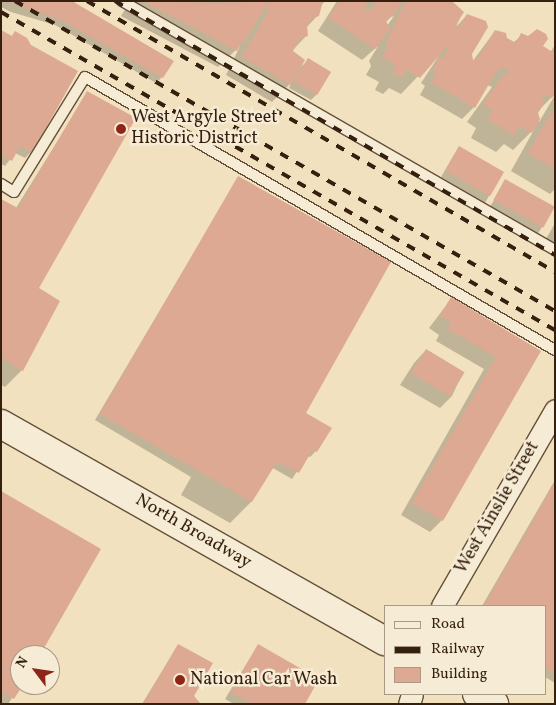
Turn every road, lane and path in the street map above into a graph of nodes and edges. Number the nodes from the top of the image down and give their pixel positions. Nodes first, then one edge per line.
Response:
1 (123, 1) edge
2 (1, 184) edge
3 (555, 250) edge
4 (555, 350) edge
5 (555, 410) edge
6 (1, 424) edge
7 (443, 605) edge
8 (384, 640) edge
9 (479, 695) edge
10 (494, 704) edge

1 - 3 lane
2 - 4 lane
5 - 7 street, West Ainslie Street
6 - 8 main road, North Broadway
9 - 10 main road

